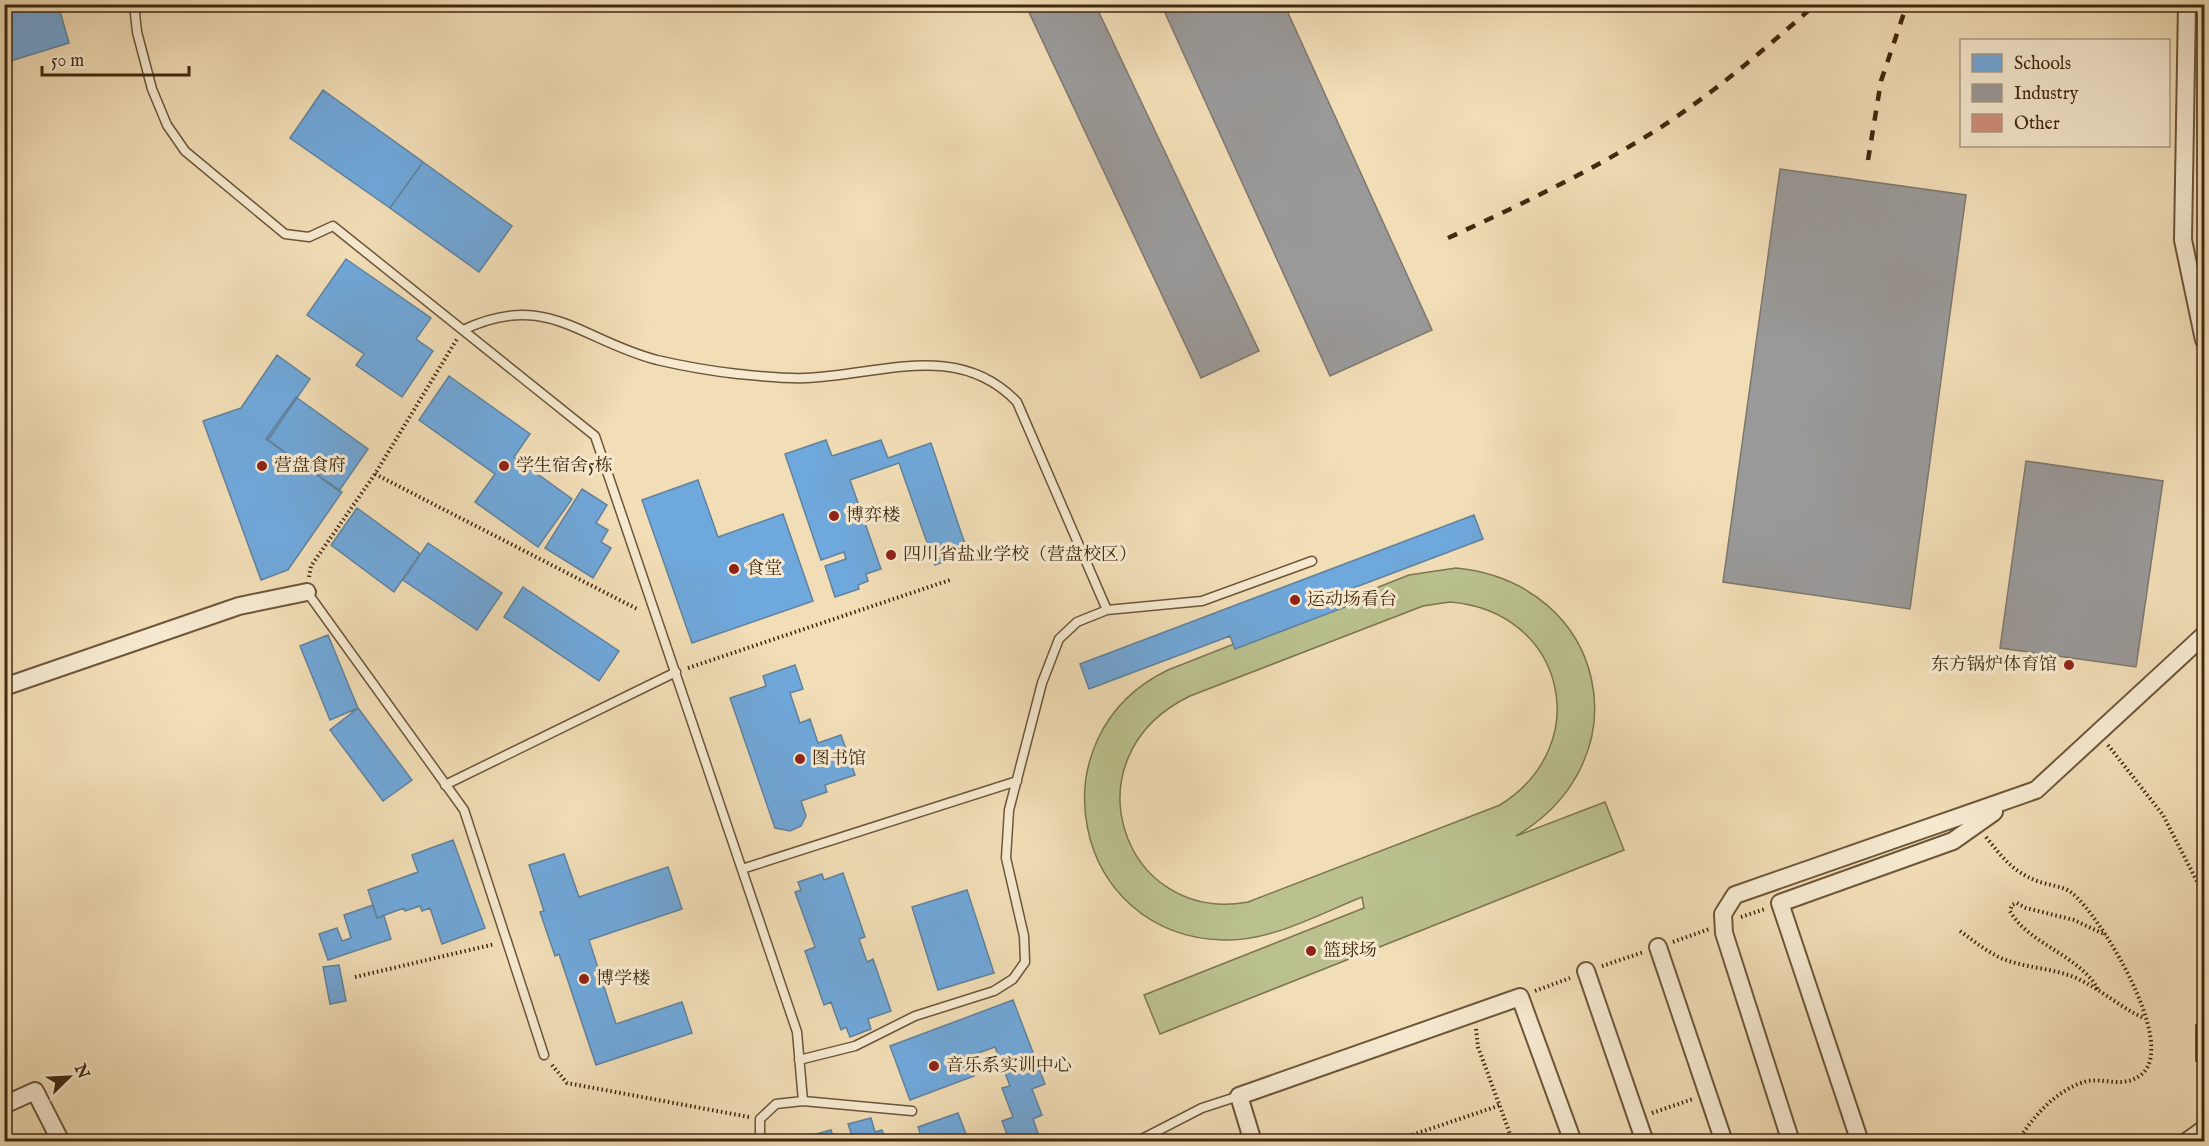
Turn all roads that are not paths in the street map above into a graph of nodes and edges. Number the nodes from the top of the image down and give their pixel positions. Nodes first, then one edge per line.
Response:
1 (134, 4) edge
2 (2187, 4) edge
3 (463, 330) junction
4 (2205, 340) edge
5 (1312, 561) dead end
6 (307, 592) joint
7 (1107, 610) junction
8 (2205, 635) edge
9 (676, 672) junction
10 (4, 687) edge
11 (1017, 782) junction
12 (445, 785) junction
13 (2008, 802) junction
14 (742, 869) junction
15 (1658, 947) road end
16 (1586, 971) road end
17 (544, 1055) road end
18 (799, 1060) junction
19 (1239, 1096) junction
20 (803, 1101) junction
21 (4, 1105) edge
22 (912, 1111) dead end
23 (2205, 1129) edge
24 (61, 1142) edge
25 (760, 1142) edge
26 (1136, 1142) edge
27 (1253, 1142) edge
28 (1573, 1142) edge
29 (1645, 1142) edge
30 (1724, 1142) edge
31 (1791, 1142) edge
32 (1860, 1142) edge
33 (2186, 1142) edge

1 - 3 lane
2 - 4 street
3 - 7 lane
3 - 9 lane
5 - 7 lane
6 - 10 street
6 - 12 lane
7 - 11 lane
8 - 13 street
9 - 12 lane
9 - 14 lane
11 - 14 lane
11 - 18 lane
12 - 17 lane
13 - 31 street
13 - 32 street
14 - 18 lane
15 - 30 street
16 - 29 street
18 - 20 lane
19 - 26 lane
19 - 27 street
19 - 28 street
20 - 22 lane
20 - 25 lane
21 - 24 street
23 - 33 street

